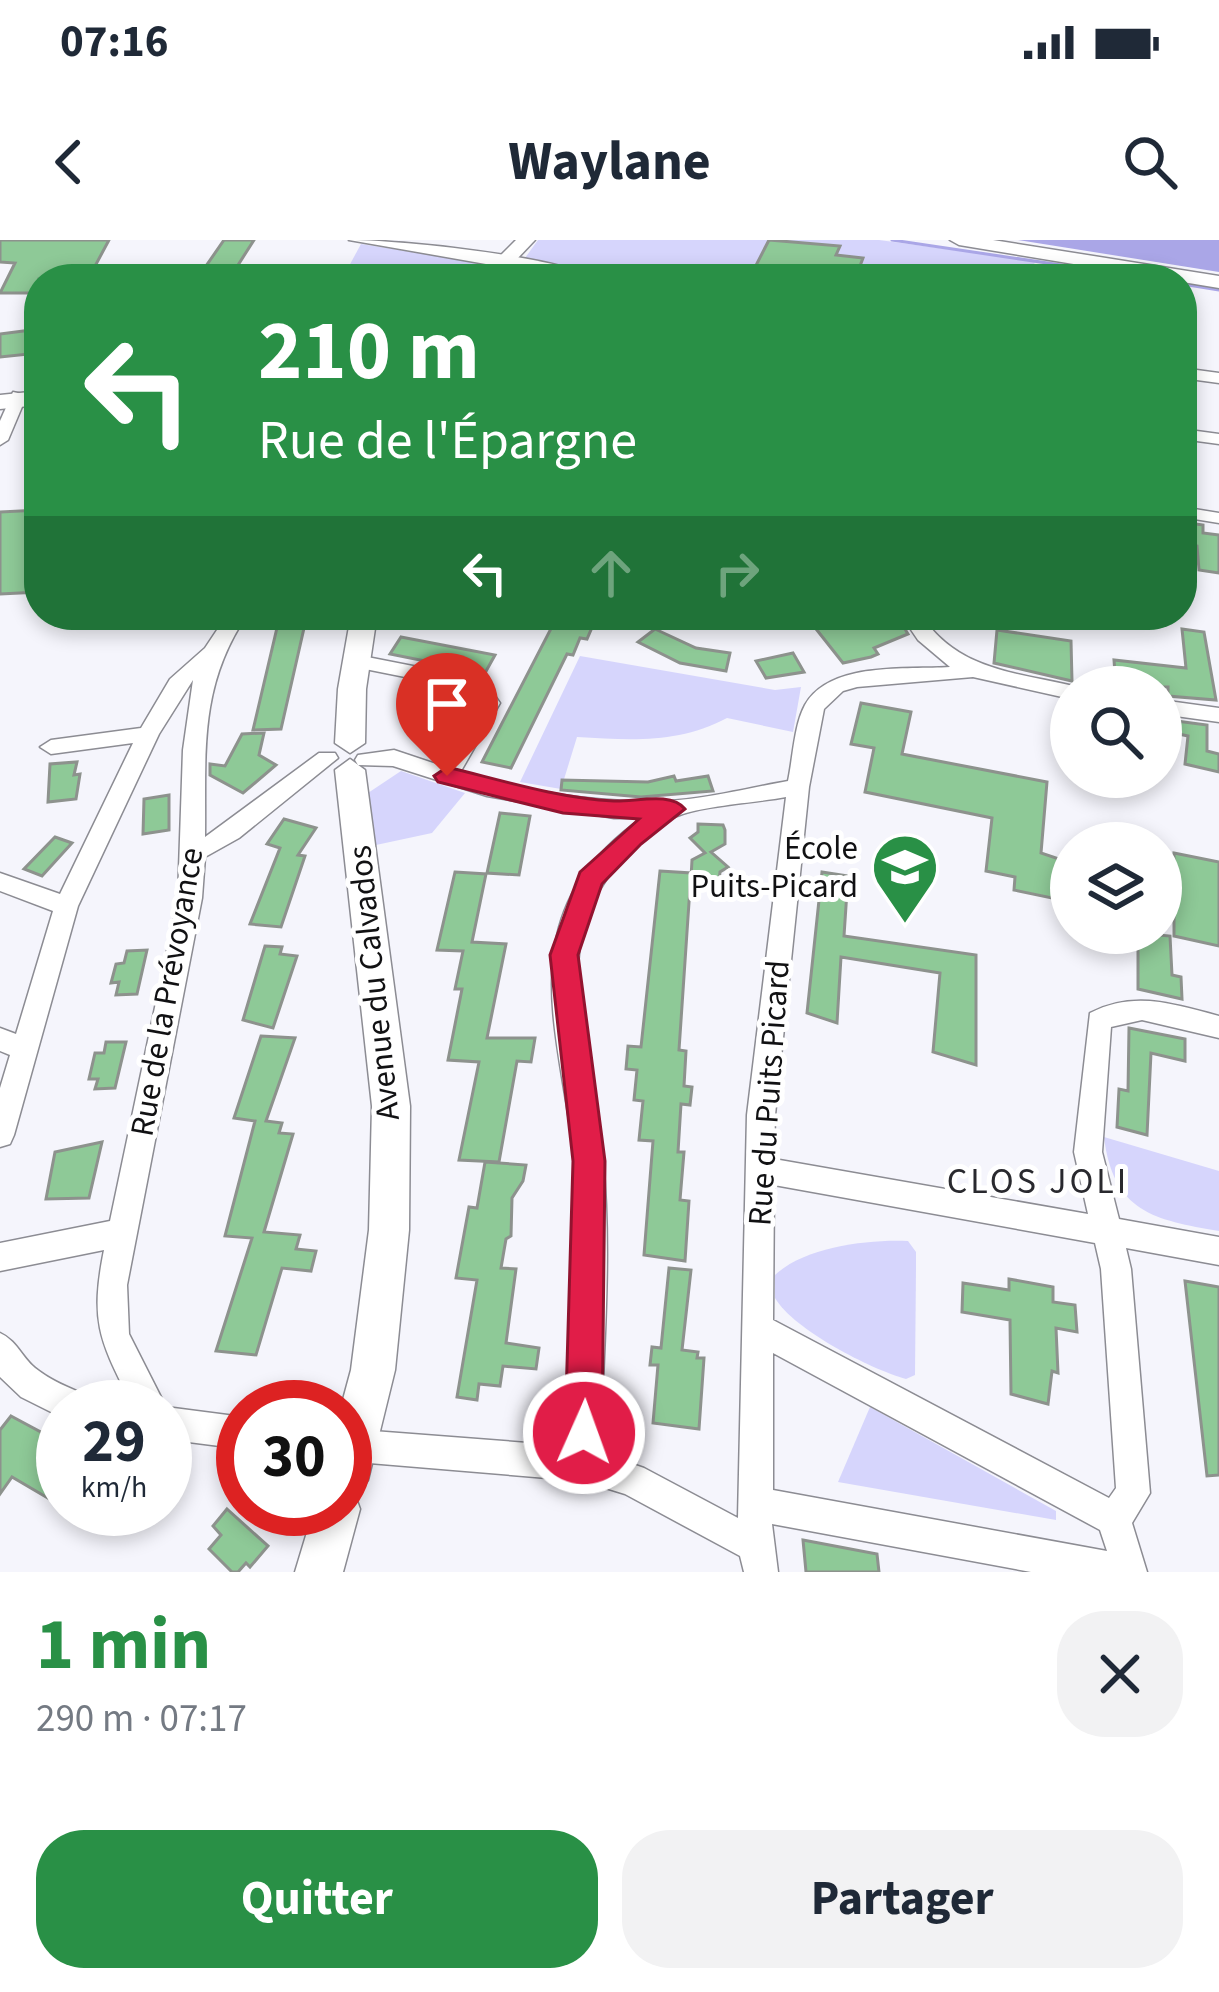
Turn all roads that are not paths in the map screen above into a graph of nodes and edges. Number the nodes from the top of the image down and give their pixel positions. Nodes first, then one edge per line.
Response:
1 (359, 240) edge
2 (526, 240) edge
3 (959, 240) edge
4 (504, 262) junction
5 (514, 264) edge
6 (1108, 264) edge
7 (19, 397) edge
8 (0, 440) edge
9 (227, 630) edge
10 (362, 630) edge
11 (921, 630) edge
12 (215, 647) junction
13 (357, 661) junction
14 (967, 672) junction
15 (1050, 688) edge
16 (1182, 710) edge
17 (1219, 715) edge
18 (148, 734) junction
19 (51, 747) dead end
20 (348, 758) junction
21 (447, 776) junction
22 (798, 787) junction
23 (673, 809) junction
24 (197, 851) junction
25 (0, 882) edge
26 (66, 906) junction
27 (1219, 1028) edge
28 (13, 1045) edge
29 (0, 1135) edge
30 (759, 1169) junction
31 (1108, 1231) junction
32 (121, 1233) junction
33 (1219, 1251) edge
34 (0, 1257) edge
35 (758, 1328) junction
36 (0, 1348) edge
37 (136, 1380) edge
38 (370, 1380) edge
39 (36, 1387) edge
40 (372, 1458) edge
41 (583, 1464) junction
42 (756, 1504) junction
43 (1114, 1519) junction
44 (329, 1536) edge
45 (758, 1559) edge
46 (319, 1572) edge
47 (1127, 1572) edge

1 - 4 street
2 - 4 street
3 - 6 street
4 - 5 street
7 - 8 street
9 - 12 street, Rue de la Prévoyance
10 - 13 street, Avenue du Calvados
11 - 14 street
12 - 18 street
12 - 24 street, Rue de la Prévoyance
13 - 20 street, Avenue du Calvados
13 - 21 street
14 - 15 street, Rue du Puits Picard
14 - 22 street, Rue du Puits Picard
16 - 17 street
18 - 19 street
18 - 26 street
20 - 21 street
20 - 24 street
20 - 38 street, Avenue du Calvados
21 - 23 street
22 - 23 street
22 - 30 street, Rue du Puits Picard
23 - 41 street
24 - 32 street, Rue de la Prévoyance
25 - 26 street
26 - 28 street
27 - 31 street
28 - 29 street
30 - 31 street
30 - 35 street, Rue du Puits Picard
31 - 33 street
31 - 43 street
32 - 34 street
32 - 37 street, Rue de la Prévoyance
35 - 42 street, Rue du Puits Picard
35 - 43 street
36 - 39 street
40 - 41 street
41 - 45 street
42 - 45 street, Rue du Puits Picard
42 - 47 street
43 - 47 street
44 - 46 street

